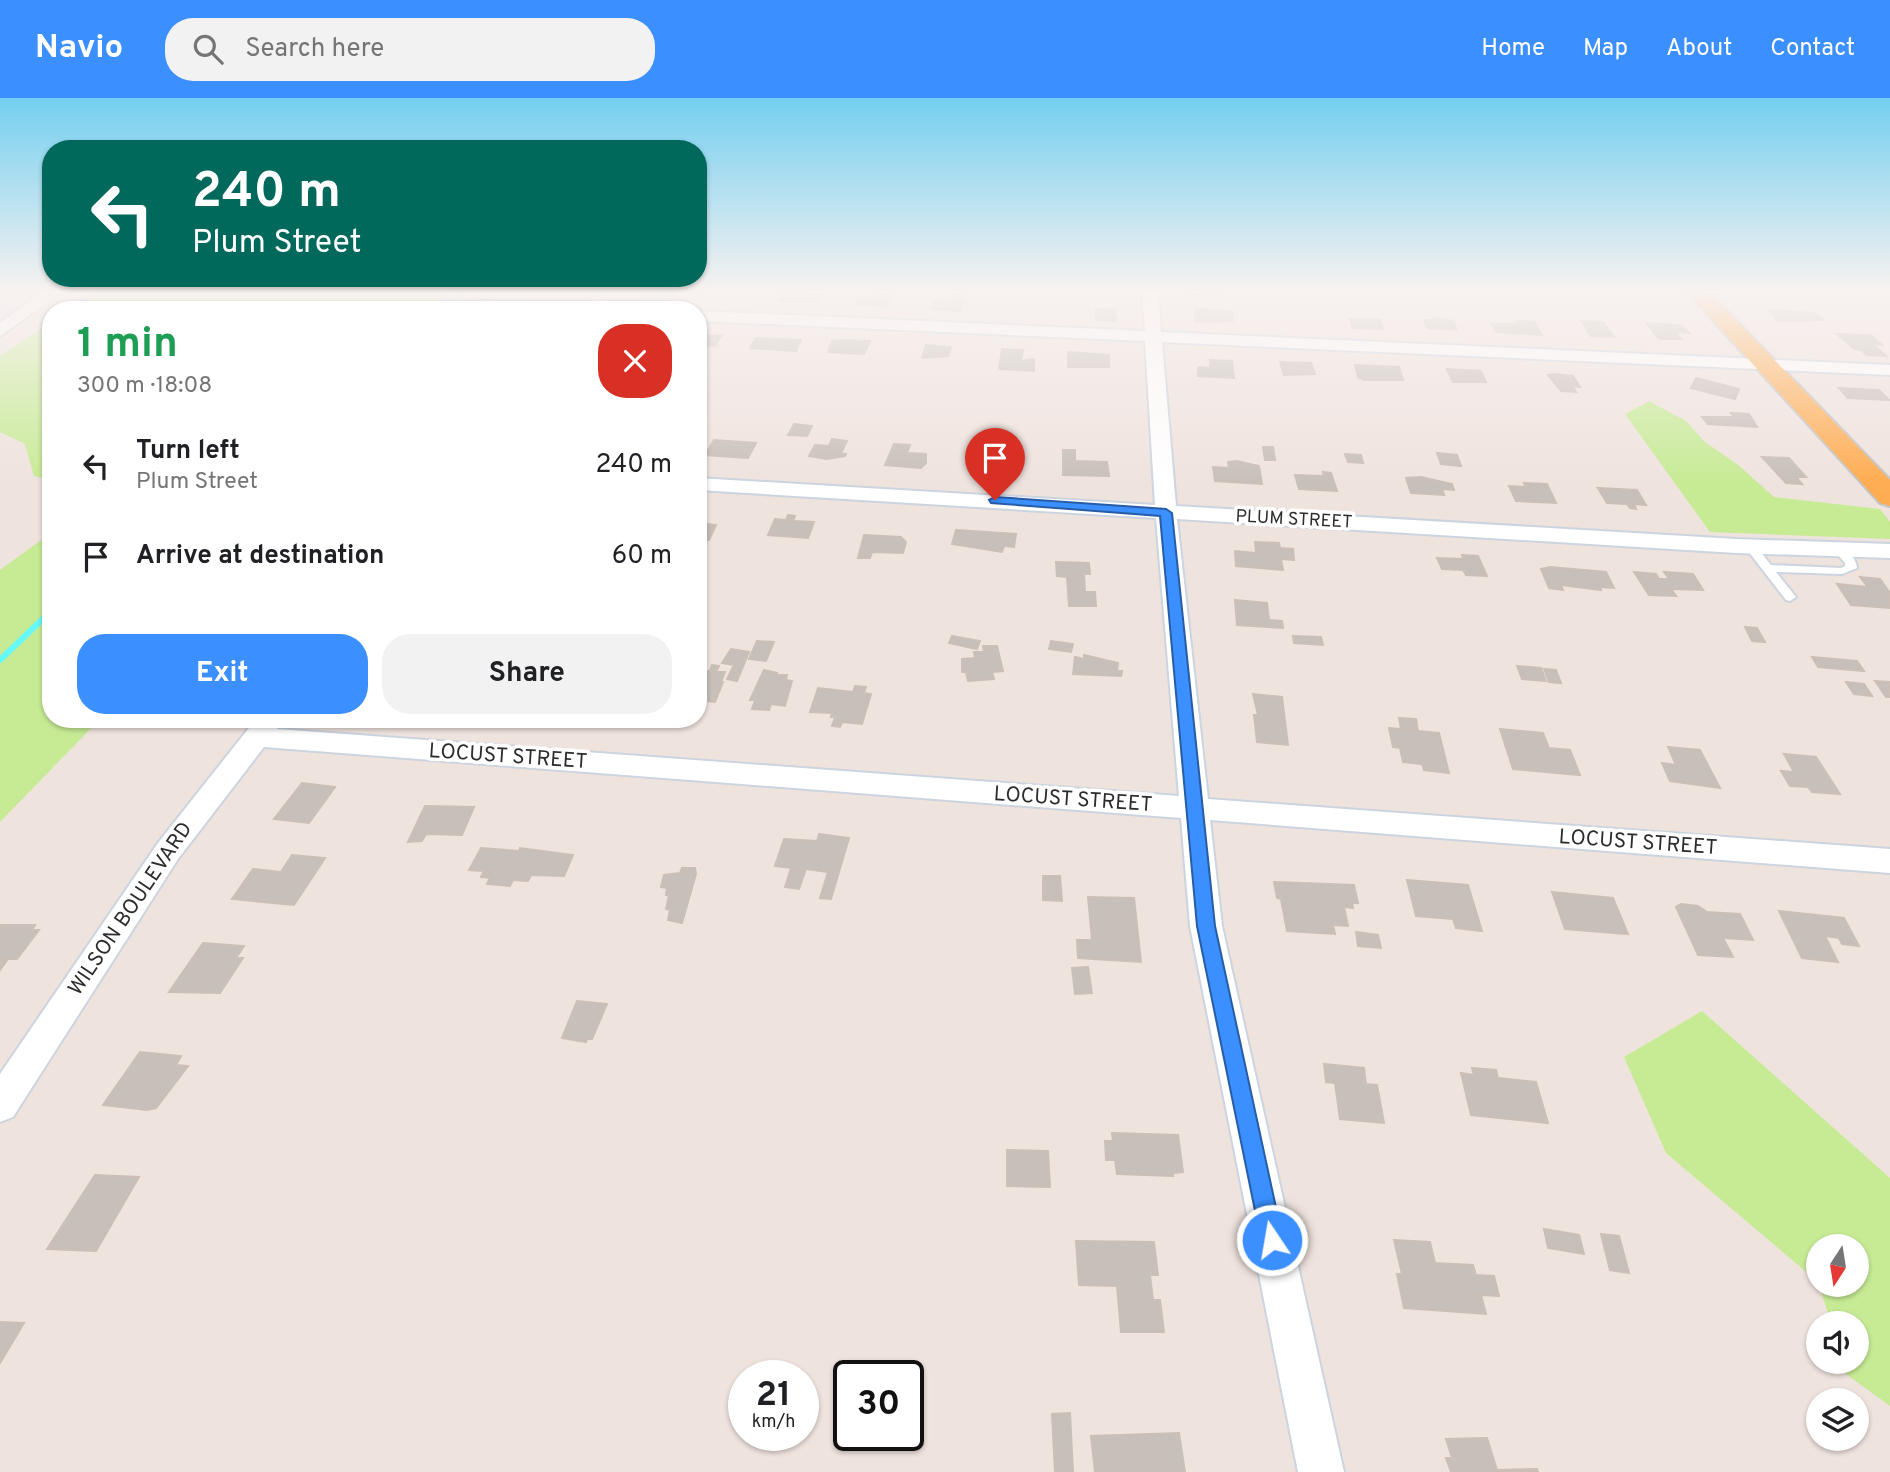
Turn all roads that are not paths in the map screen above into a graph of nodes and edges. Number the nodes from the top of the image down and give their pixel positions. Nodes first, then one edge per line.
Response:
1 (1154, 354) edge
2 (1541, 354) edge
3 (1756, 354) edge
4 (1765, 364) junction
5 (1890, 370) edge
6 (707, 484) edge
7 (1890, 497) edge
8 (1166, 513) junction
9 (1751, 547) junction
10 (1840, 550) junction
11 (1890, 551) edge
12 (1767, 568) junction
13 (1790, 597) dead end
14 (263, 728) edge
15 (1195, 810) junction
16 (1890, 861) edge
17 (0, 1105) edge
18 (1321, 1472) edge

1 - 8 street
2 - 4 street
3 - 4 main road
4 - 5 street
4 - 7 main road
6 - 8 street, PLUM STREET
8 - 9 street, PLUM STREET
8 - 15 street
9 - 10 street, PLUM STREET
9 - 12 lane
10 - 11 street, PLUM STREET
10 - 12 lane
12 - 13 lane
14 - 15 street, LOCUST STREET
14 - 17 street, WILSON BOULEVARD
15 - 16 street, LOCUST STREET
15 - 18 street

